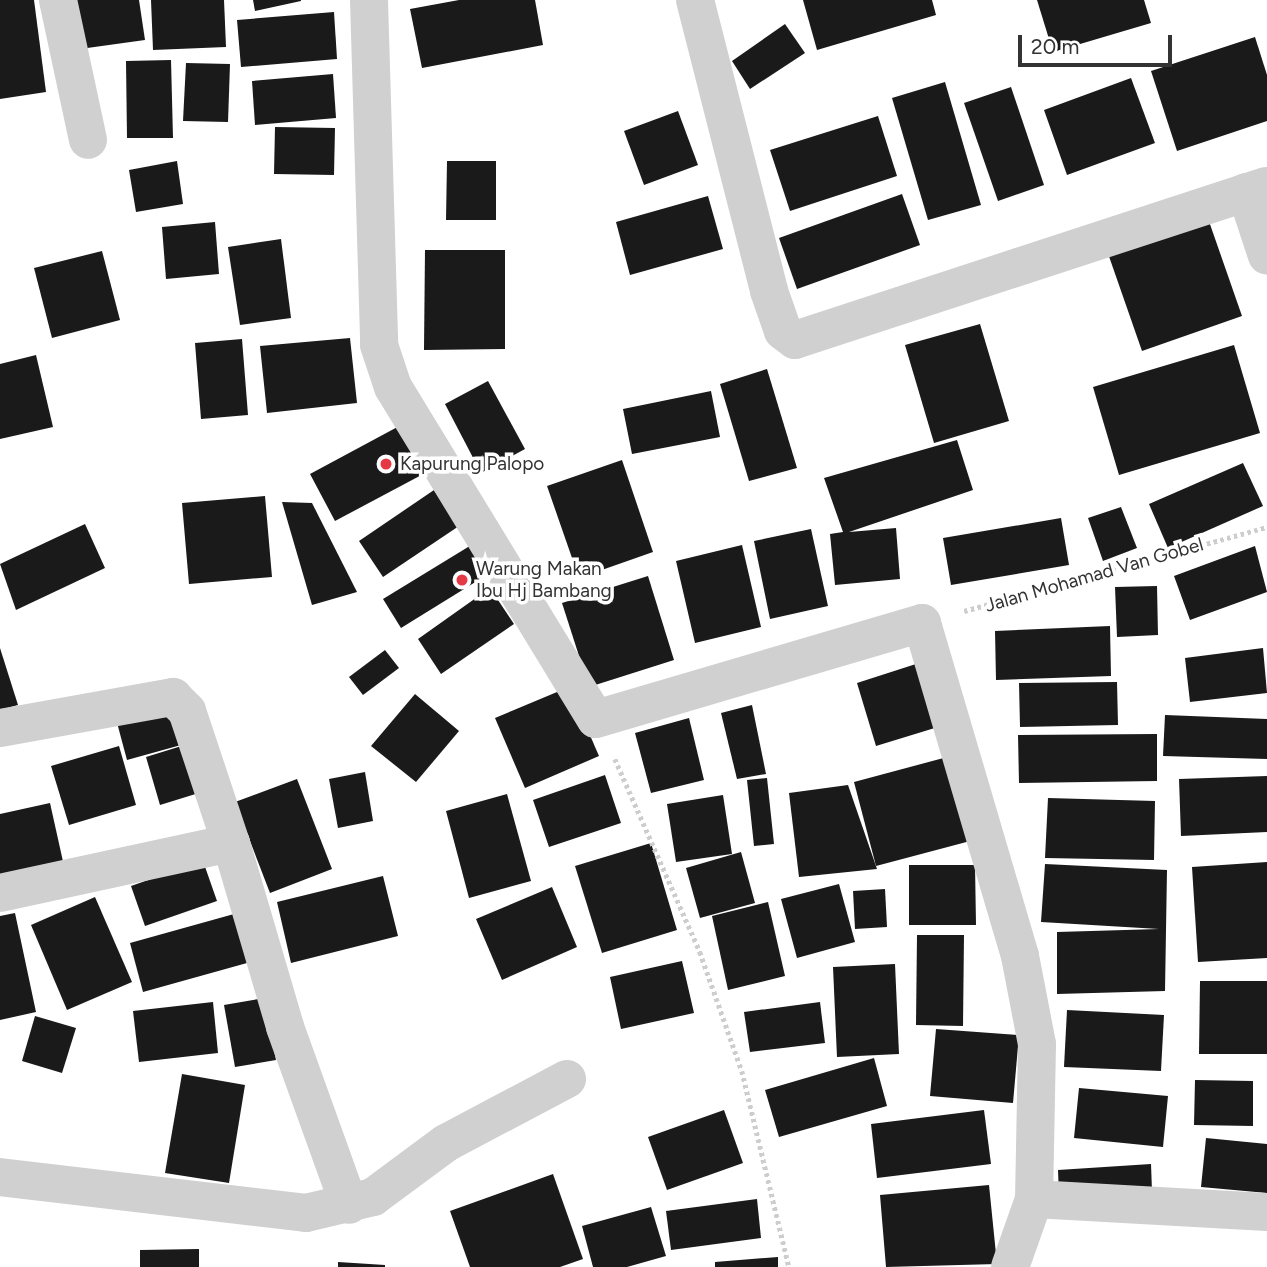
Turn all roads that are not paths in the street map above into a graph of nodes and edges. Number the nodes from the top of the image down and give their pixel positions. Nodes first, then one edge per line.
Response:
1 (58, 0) edge
2 (369, 0) edge
3 (695, 0) edge
4 (88, 140) dead end
5 (1257, 189) edge
6 (1267, 256) edge
7 (0, 728) edge
8 (231, 843) junction
9 (0, 892) edge
10 (567, 1079) dead end
11 (0, 1177) edge
12 (1034, 1199) junction
13 (349, 1205) junction
14 (1267, 1212) edge
15 (1010, 1267) edge

1 - 4 street
2 - 12 street
3 - 5 street
5 - 6 street
7 - 8 street
8 - 9 street
8 - 13 street
10 - 13 street
11 - 13 street
12 - 14 street
12 - 15 street

